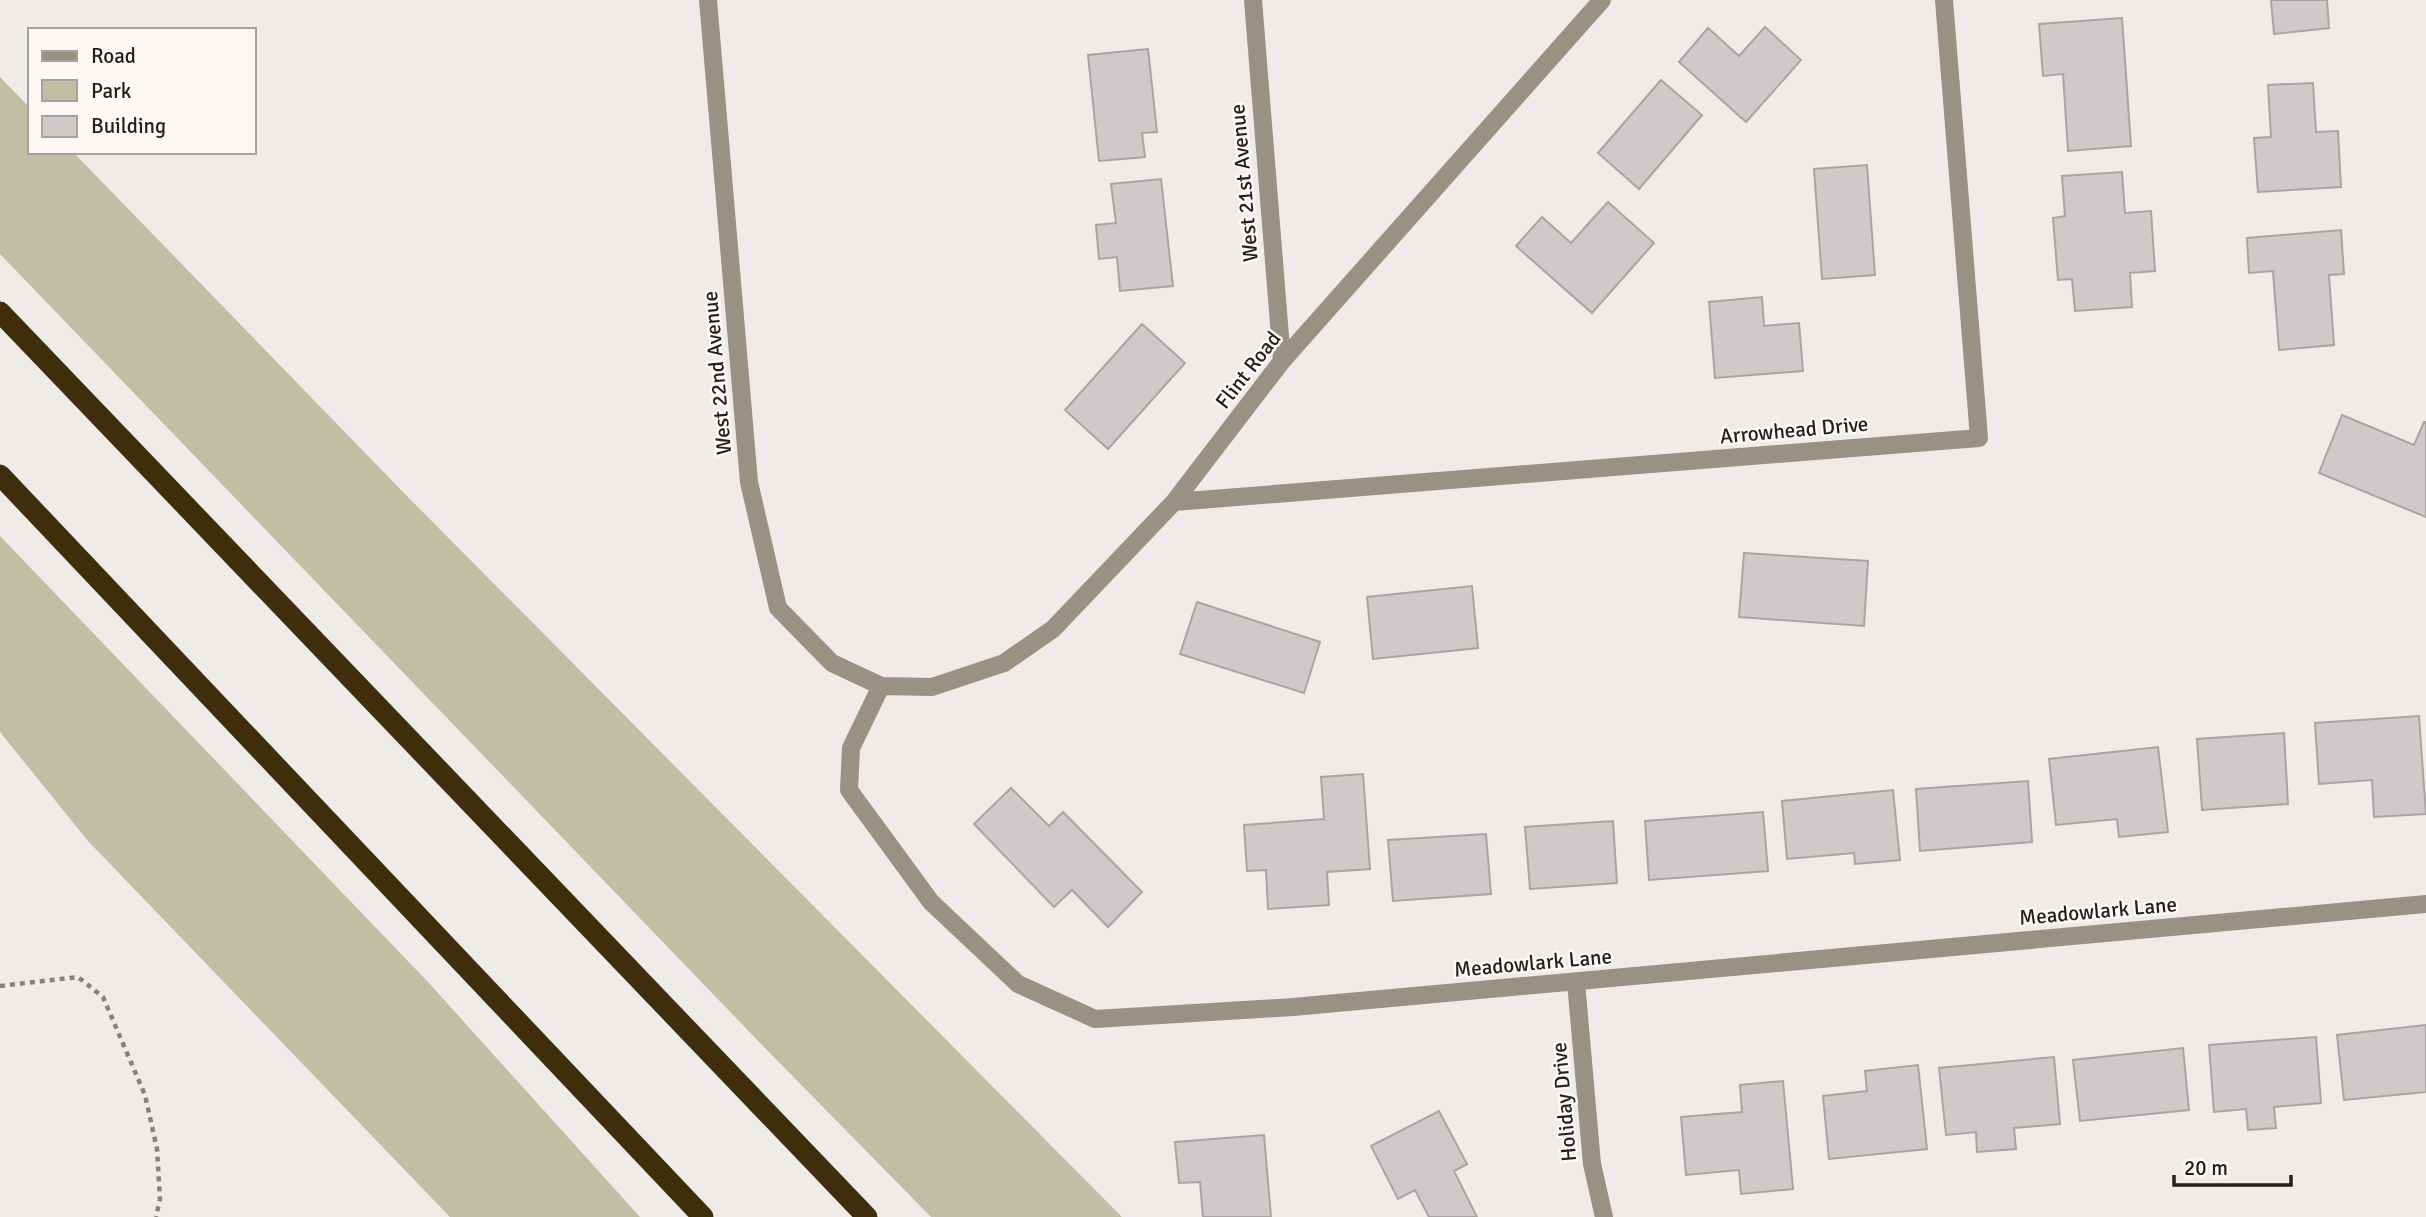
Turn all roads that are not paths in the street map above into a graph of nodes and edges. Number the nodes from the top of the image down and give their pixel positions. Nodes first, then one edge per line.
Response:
1 (708, 0) edge
2 (1252, 0) edge
3 (1602, 0) edge
4 (1944, 0) edge
5 (0, 312) edge
6 (1282, 361) junction
7 (0, 475) edge
8 (1174, 502) junction
9 (881, 686) junction
10 (2426, 904) edge
11 (1576, 982) junction
12 (703, 1217) edge
13 (867, 1217) edge
14 (1604, 1217) edge

1 - 9 street, West 22nd Avenue
2 - 6 street, West 21st Avenue
3 - 6 street, Flint Road
4 - 8 street, Arrowhead Drive
5 - 13 highway
6 - 8 street, Flint Road
7 - 12 highway
8 - 9 street, Flint Road
9 - 11 street, Meadowlark Lane
10 - 11 street, Meadowlark Lane
11 - 14 street, Holiday Drive

